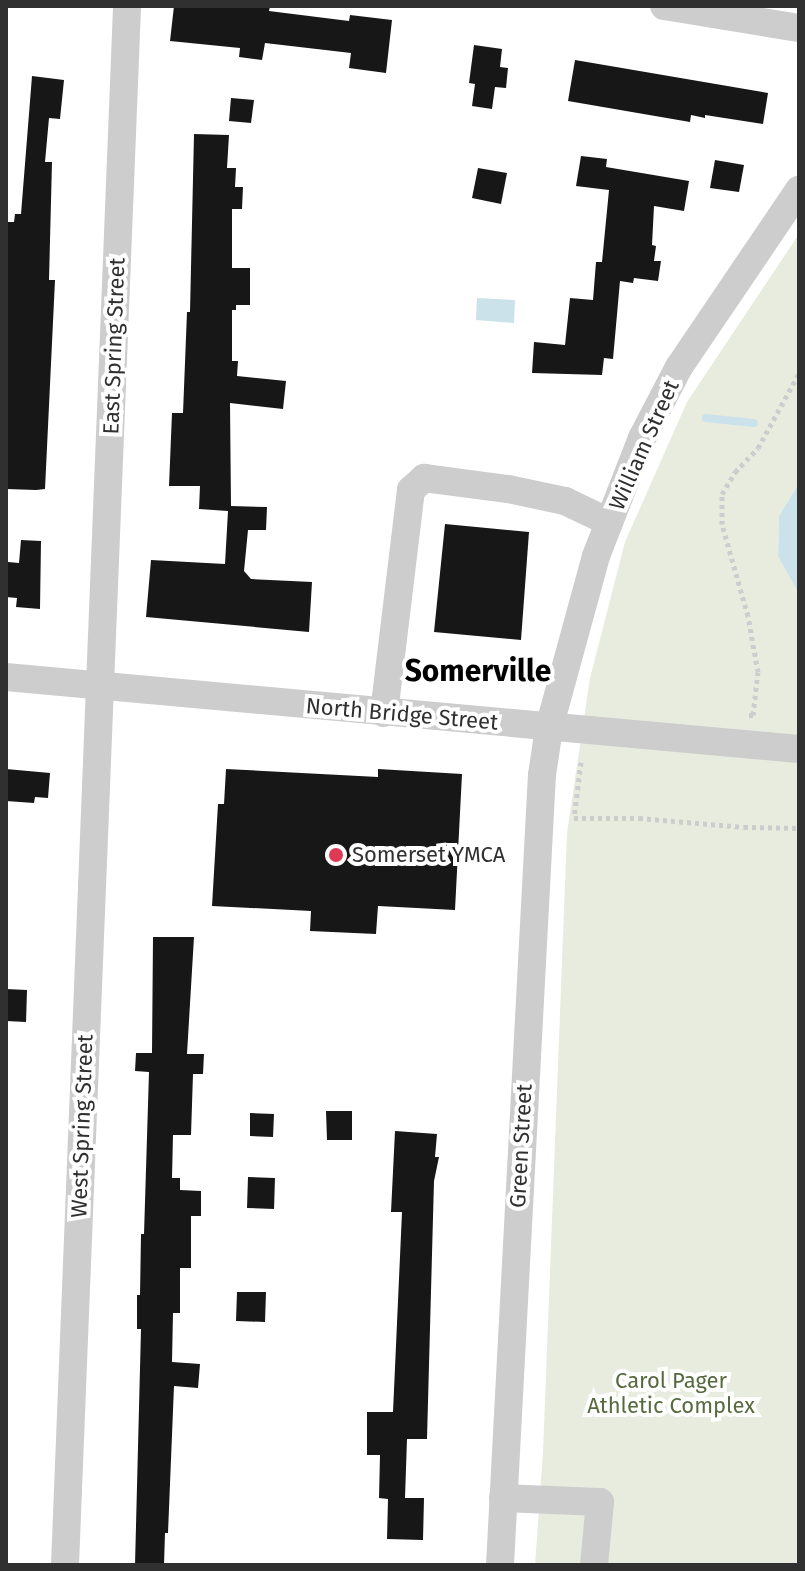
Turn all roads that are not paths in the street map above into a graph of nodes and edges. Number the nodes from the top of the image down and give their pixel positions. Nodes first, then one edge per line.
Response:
1 (127, 6) edge
2 (664, 6) edge
3 (799, 28) edge
4 (799, 190) edge
5 (609, 522) junction
6 (6, 677) edge
7 (101, 686) junction
8 (384, 713) junction
9 (549, 728) junction
10 (799, 749) edge
11 (503, 1498) junction
12 (65, 1565) edge
13 (500, 1565) edge
14 (594, 1565) edge

1 - 7 street, East Spring Street
2 - 3 street
4 - 5 street, William Street
5 - 8 street
5 - 9 street, William Street
6 - 7 street, North Bridge Street
7 - 8 street, North Bridge Street
7 - 12 street, West Spring Street
8 - 9 street, North Bridge Street
9 - 10 street, North Bridge Street
9 - 11 street, Green Street
11 - 13 street, Green Street
11 - 14 street

